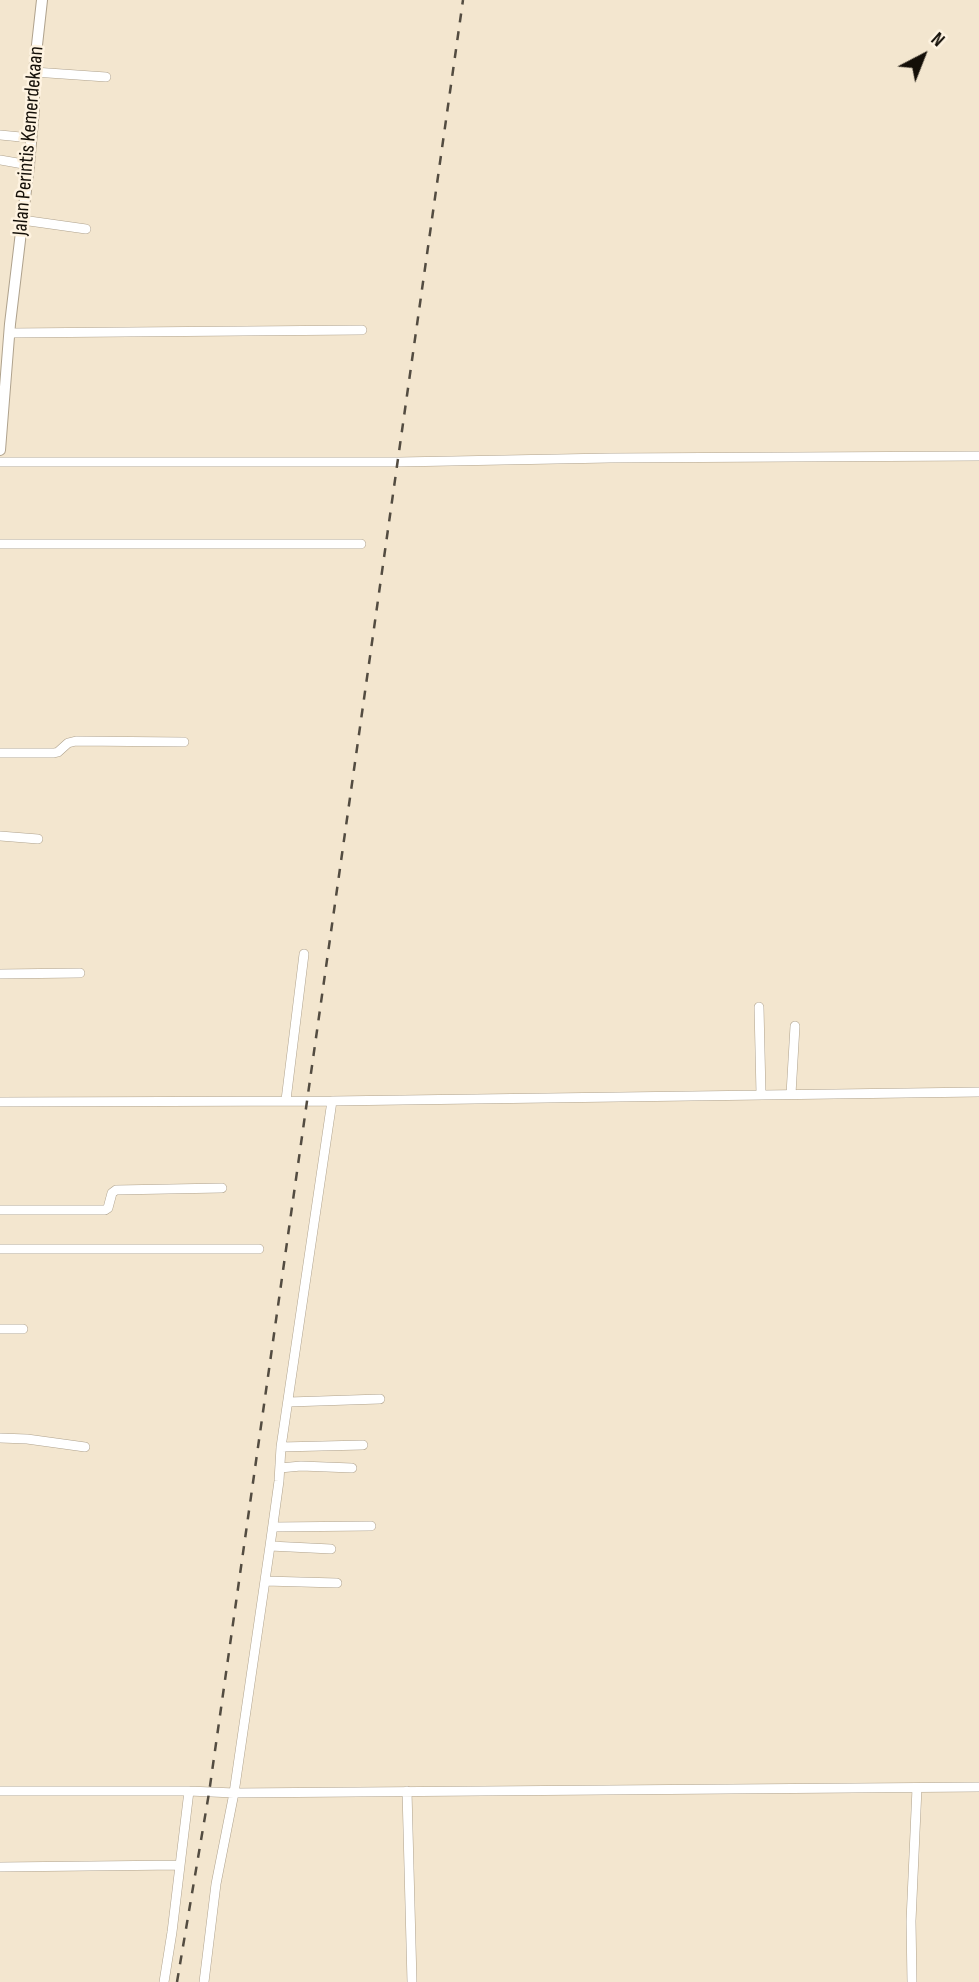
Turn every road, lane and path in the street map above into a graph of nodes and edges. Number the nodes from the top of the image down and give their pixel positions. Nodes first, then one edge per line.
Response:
1 (42, 0) edge
2 (34, 72) junction
3 (106, 78) dead end
4 (0, 135) edge
5 (31, 138) junction
6 (0, 160) edge
7 (29, 165) junction
8 (22, 220) junction
9 (86, 229) dead end
10 (7, 327) edge
11 (362, 330) dead end
12 (3, 368) edge
13 (0, 450) edge
14 (979, 456) edge
15 (0, 462) edge
16 (0, 544) edge
17 (361, 544) dead end
18 (184, 742) dead end
19 (0, 753) edge
20 (0, 836) edge
21 (38, 839) dead end
22 (304, 954) dead end
23 (80, 972) dead end
24 (0, 974) edge
25 (760, 1007) dead end
26 (795, 1026) dead end
27 (979, 1092) edge
28 (761, 1094) junction
29 (791, 1094) junction
30 (286, 1100) junction
31 (332, 1101) junction
32 (0, 1102) edge
33 (222, 1188) dead end
34 (0, 1210) edge
35 (0, 1249) edge
36 (259, 1250) dead end
37 (0, 1329) edge
38 (23, 1329) dead end
39 (380, 1399) dead end
40 (289, 1402) junction
41 (0, 1438) edge
42 (363, 1445) dead end
43 (85, 1447) dead end
44 (281, 1447) junction
45 (280, 1468) junction
46 (352, 1468) dead end
47 (371, 1526) dead end
48 (273, 1527) junction
49 (270, 1546) junction
50 (331, 1549) dead end
51 (265, 1581) junction
52 (337, 1583) dead end
53 (979, 1787) edge
54 (917, 1788) junction
55 (0, 1791) edge
56 (189, 1791) junction
57 (407, 1791) junction
58 (234, 1793) junction
59 (180, 1865) junction
60 (0, 1867) edge
61 (164, 1982) edge
62 (204, 1982) edge
63 (412, 1982) edge
64 (912, 1982) edge

1 - 2 street, Jalan Perintis Kemerdekaan
2 - 3 street
2 - 5 street, Jalan Perintis Kemerdekaan
4 - 5 street
5 - 7 street, Jalan Perintis Kemerdekaan
6 - 7 street
7 - 8 street, Jalan Perintis Kemerdekaan
8 - 9 street
8 - 10 street, Jalan Perintis Kemerdekaan
10 - 11 street
10 - 12 street, Jalan Perintis Kemerdekaan
12 - 13 street, Jalan Perintis Kemerdekaan
14 - 15 street
16 - 17 street
18 - 19 street
20 - 21 street
22 - 30 street
23 - 24 street
25 - 28 street
26 - 29 street
27 - 29 street
28 - 29 street
28 - 31 street
30 - 31 street
30 - 32 street
31 - 40 street
33 - 34 street
35 - 36 street
37 - 38 street
39 - 40 street
40 - 44 street
41 - 43 street
42 - 44 street
44 - 45 street
45 - 46 street
45 - 48 street
47 - 48 street
48 - 49 street
49 - 50 street
49 - 51 street
51 - 52 street
51 - 58 street
53 - 54 street
54 - 57 street
54 - 64 street
55 - 56 street
56 - 58 street
56 - 59 street
57 - 58 street
57 - 63 street
58 - 62 street
59 - 60 street
59 - 61 street

